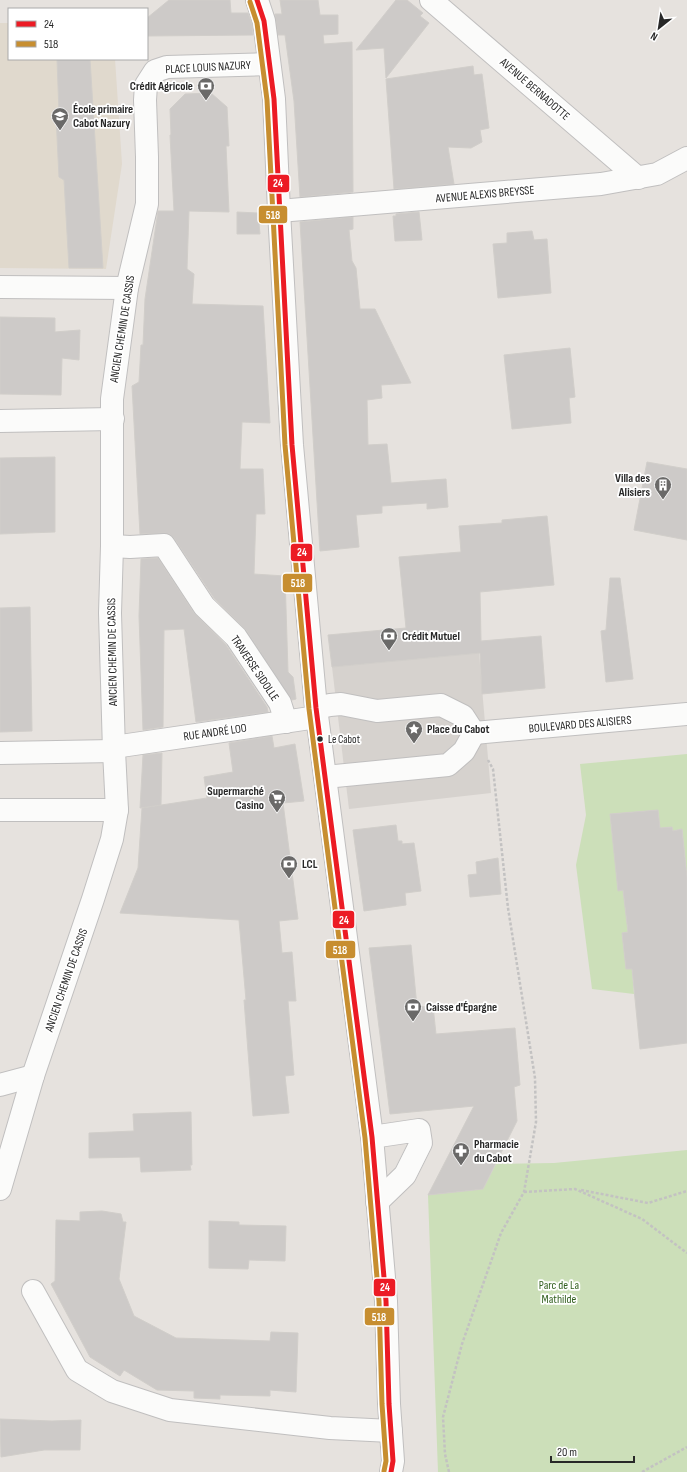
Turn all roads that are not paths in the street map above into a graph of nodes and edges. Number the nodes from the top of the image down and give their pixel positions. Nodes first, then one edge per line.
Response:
1 (258, 0) edge
2 (431, 0) edge
3 (269, 64) junction
4 (145, 100) joint
5 (687, 158) edge
6 (638, 178) junction
7 (279, 211) junction
8 (0, 287) edge
9 (127, 288) junction
10 (113, 419) junction
11 (0, 421) edge
12 (112, 546) junction
13 (316, 713) junction
14 (687, 714) edge
15 (286, 722) junction
16 (474, 733) junction
17 (114, 749) junction
18 (0, 753) edge
19 (325, 776) junction
20 (0, 810) edge
21 (117, 810) junction
22 (33, 1076) junction
23 (0, 1085) edge
24 (372, 1137) junction
25 (0, 1189) edge
26 (378, 1202) junction
27 (33, 1291) dead end
28 (391, 1431) junction
29 (391, 1472) edge

1 - 3 street
2 - 6 street, AVENUE BERNADOTTE
3 - 4 street, PLACE LOUIS NAZURY
3 - 7 street
4 - 9 street, ANCIEN CHEMIN DE CASSIS
5 - 6 street, AVENUE ALEXIS BREYSSE
6 - 7 street, AVENUE ALEXIS BREYSSE
7 - 13 street
8 - 9 street
9 - 10 street, ANCIEN CHEMIN DE CASSIS
10 - 11 street
10 - 12 street, ANCIEN CHEMIN DE CASSIS
12 - 15 street, TRAVERSE SIDOLLE
12 - 17 street, ANCIEN CHEMIN DE CASSIS
13 - 15 street, RUE ANDRÉ LOO
13 - 16 street
13 - 19 street
14 - 16 street, BOULEVARD DES ALISIERS
15 - 17 street, RUE ANDRÉ LOO
16 - 19 street
17 - 18 street, RUE ANDRÉ LOO
17 - 21 street, ANCIEN CHEMIN DE CASSIS
19 - 24 street
20 - 21 street
21 - 22 street, ANCIEN CHEMIN DE CASSIS
22 - 23 street
22 - 25 street, ANCIEN CHEMIN DE CASSIS
24 - 26 street
24 - 26 street
26 - 28 street
27 - 28 street
28 - 29 street

